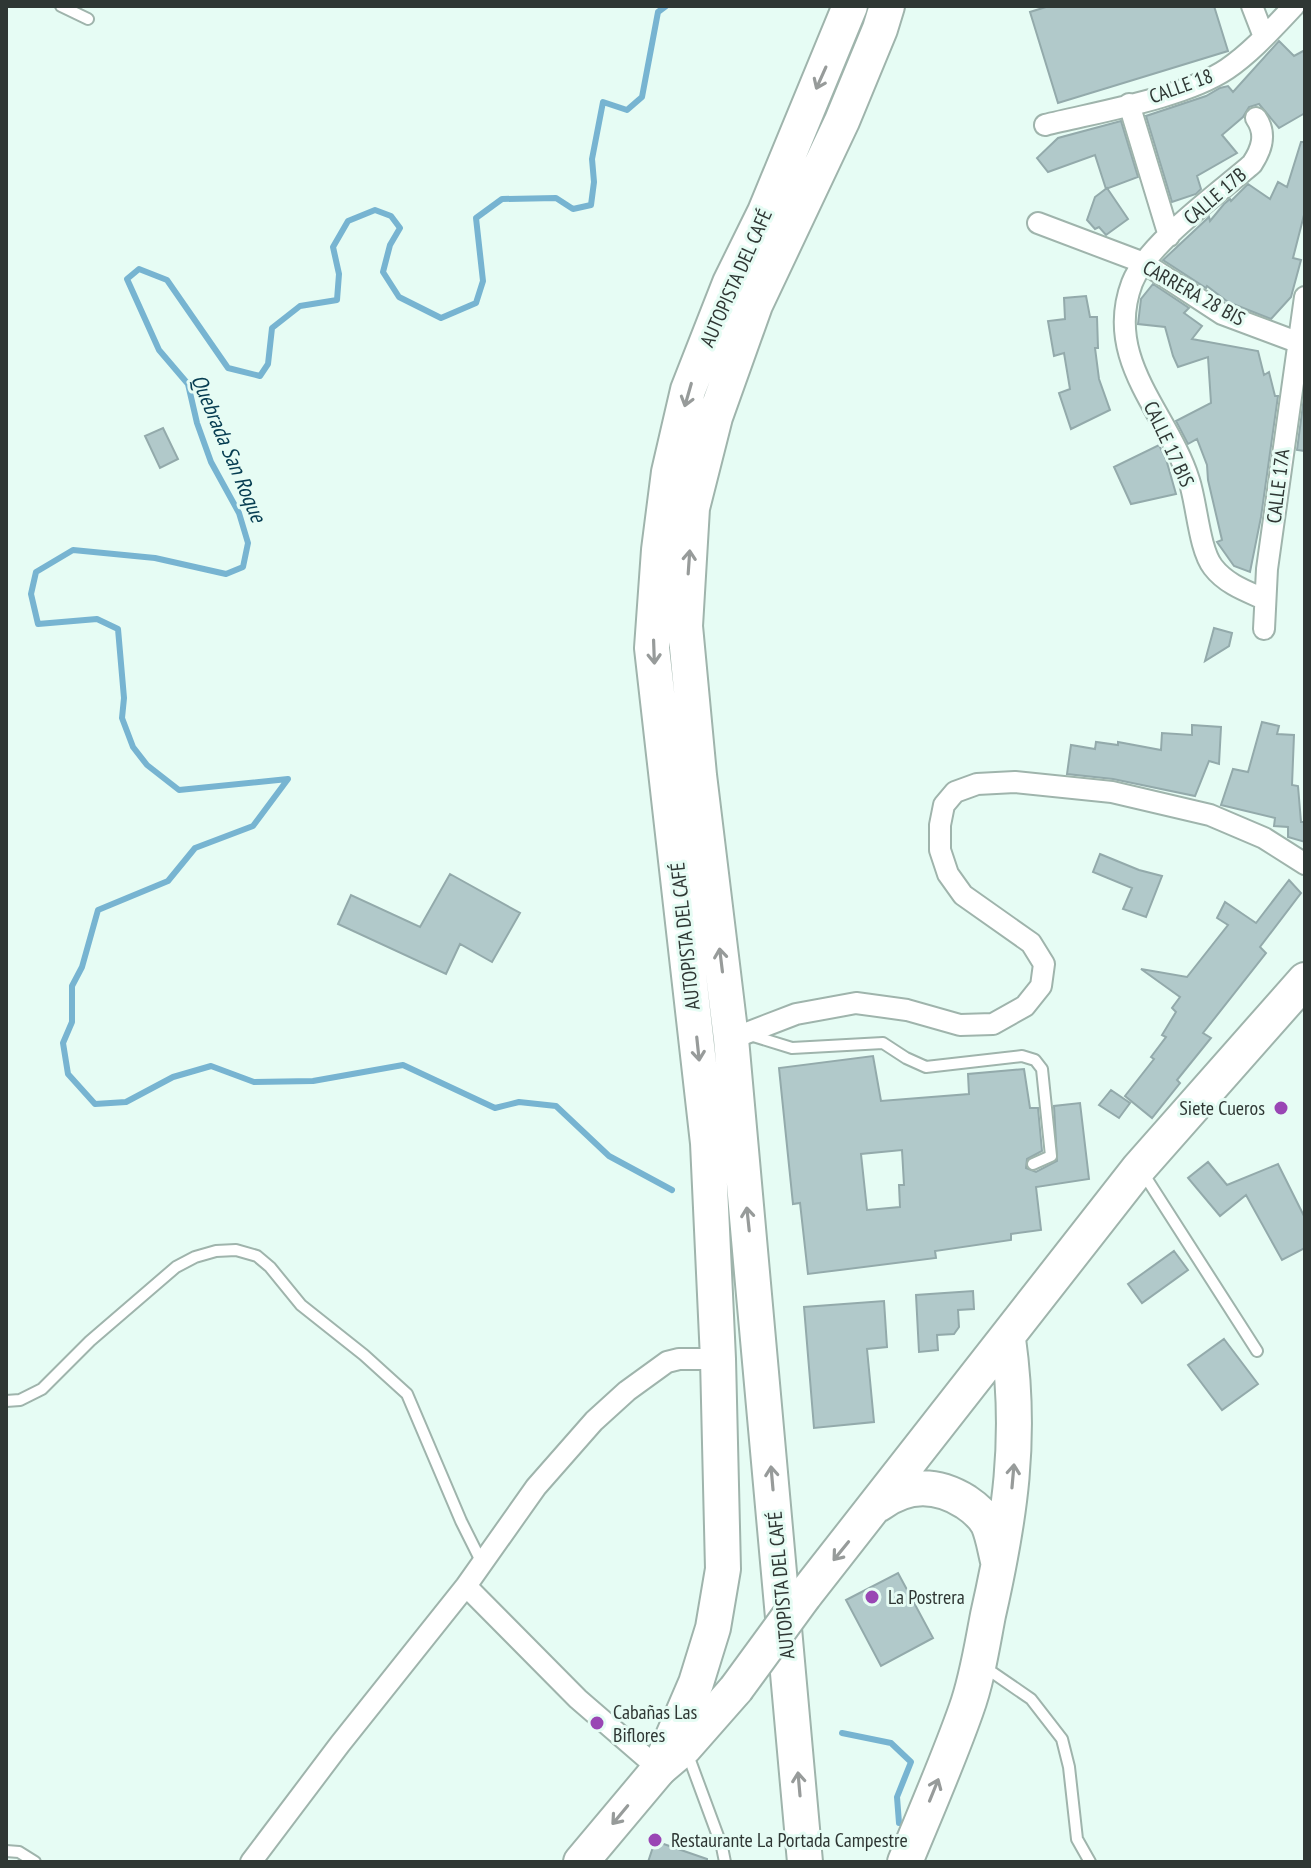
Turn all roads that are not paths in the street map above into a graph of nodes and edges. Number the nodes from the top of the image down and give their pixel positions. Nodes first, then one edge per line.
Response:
1 (61, 6) edge
2 (850, 6) edge
3 (887, 6) edge
4 (1252, 6) edge
5 (1294, 6) edge
6 (88, 19) dead end
7 (1264, 37) junction
8 (1129, 104) junction
9 (1256, 118) dead end
10 (1045, 125) dead end
11 (1038, 223) dead end
12 (1169, 236) junction
13 (1144, 263) junction
14 (1305, 297) edge
15 (1301, 344) edge
16 (1264, 599) junction
17 (1264, 629) dead end
18 (1305, 864) edge
19 (1305, 980) edge
20 (739, 1037) junction
21 (1033, 1164) dead end
22 (1139, 1168) junction
23 (1008, 1339) junction
24 (1257, 1351) dead end
25 (718, 1359) junction
26 (6, 1401) edge
27 (877, 1505) junction
28 (482, 1563) junction
29 (999, 1565) junction
30 (466, 1586) junction
31 (978, 1663) junction
32 (685, 1747) junction
33 (659, 1769) junction
34 (6, 1851) edge
35 (35, 1862) edge
36 (251, 1862) edge
37 (581, 1862) edge
38 (725, 1862) edge
39 (805, 1862) edge
40 (905, 1862) edge
41 (1090, 1862) edge

1 - 6 lane
2 -> 25 main road, AUTOPISTA DEL CAFÉ
20 -> 3 main road, AUTOPISTA DEL CAFÉ
4 - 7 street
5 - 7 street, CALLE 18
7 - 8 street, CALLE 18
8 - 10 street, CALLE 18
8 - 12 street
9 - 12 street, CALLE 17B
11 - 13 street, CARRERA 28 BIS
12 - 13 street, CALLE 17B
13 - 15 street, CARRERA 28 BIS
13 - 16 street, CALLE 17 BIS
14 - 15 street, CALLE 17A
15 - 16 street, CALLE 17A
16 - 17 street, CALLE 17A
18 - 20 street
19 - 22 main road
20 - 21 lane
39 -> 20 main road, AUTOPISTA DEL CAFÉ
22 - 23 main road
22 - 24 lane
23 - 27 main road
29 -> 23 main road
25 - 28 street
25 - 33 main road, AUTOPISTA DEL CAFÉ
26 - 28 lane
27 - 29 main road
27 -> 32 main road, bridge
28 - 30 street
29 - 31 main road
30 - 33 street
30 - 36 street
40 -> 31 main road
31 - 41 lane
32 - 33 main road
32 - 38 lane
33 -> 37 main road, AUTOPISTA DEL CAFÉ
34 - 35 lane

